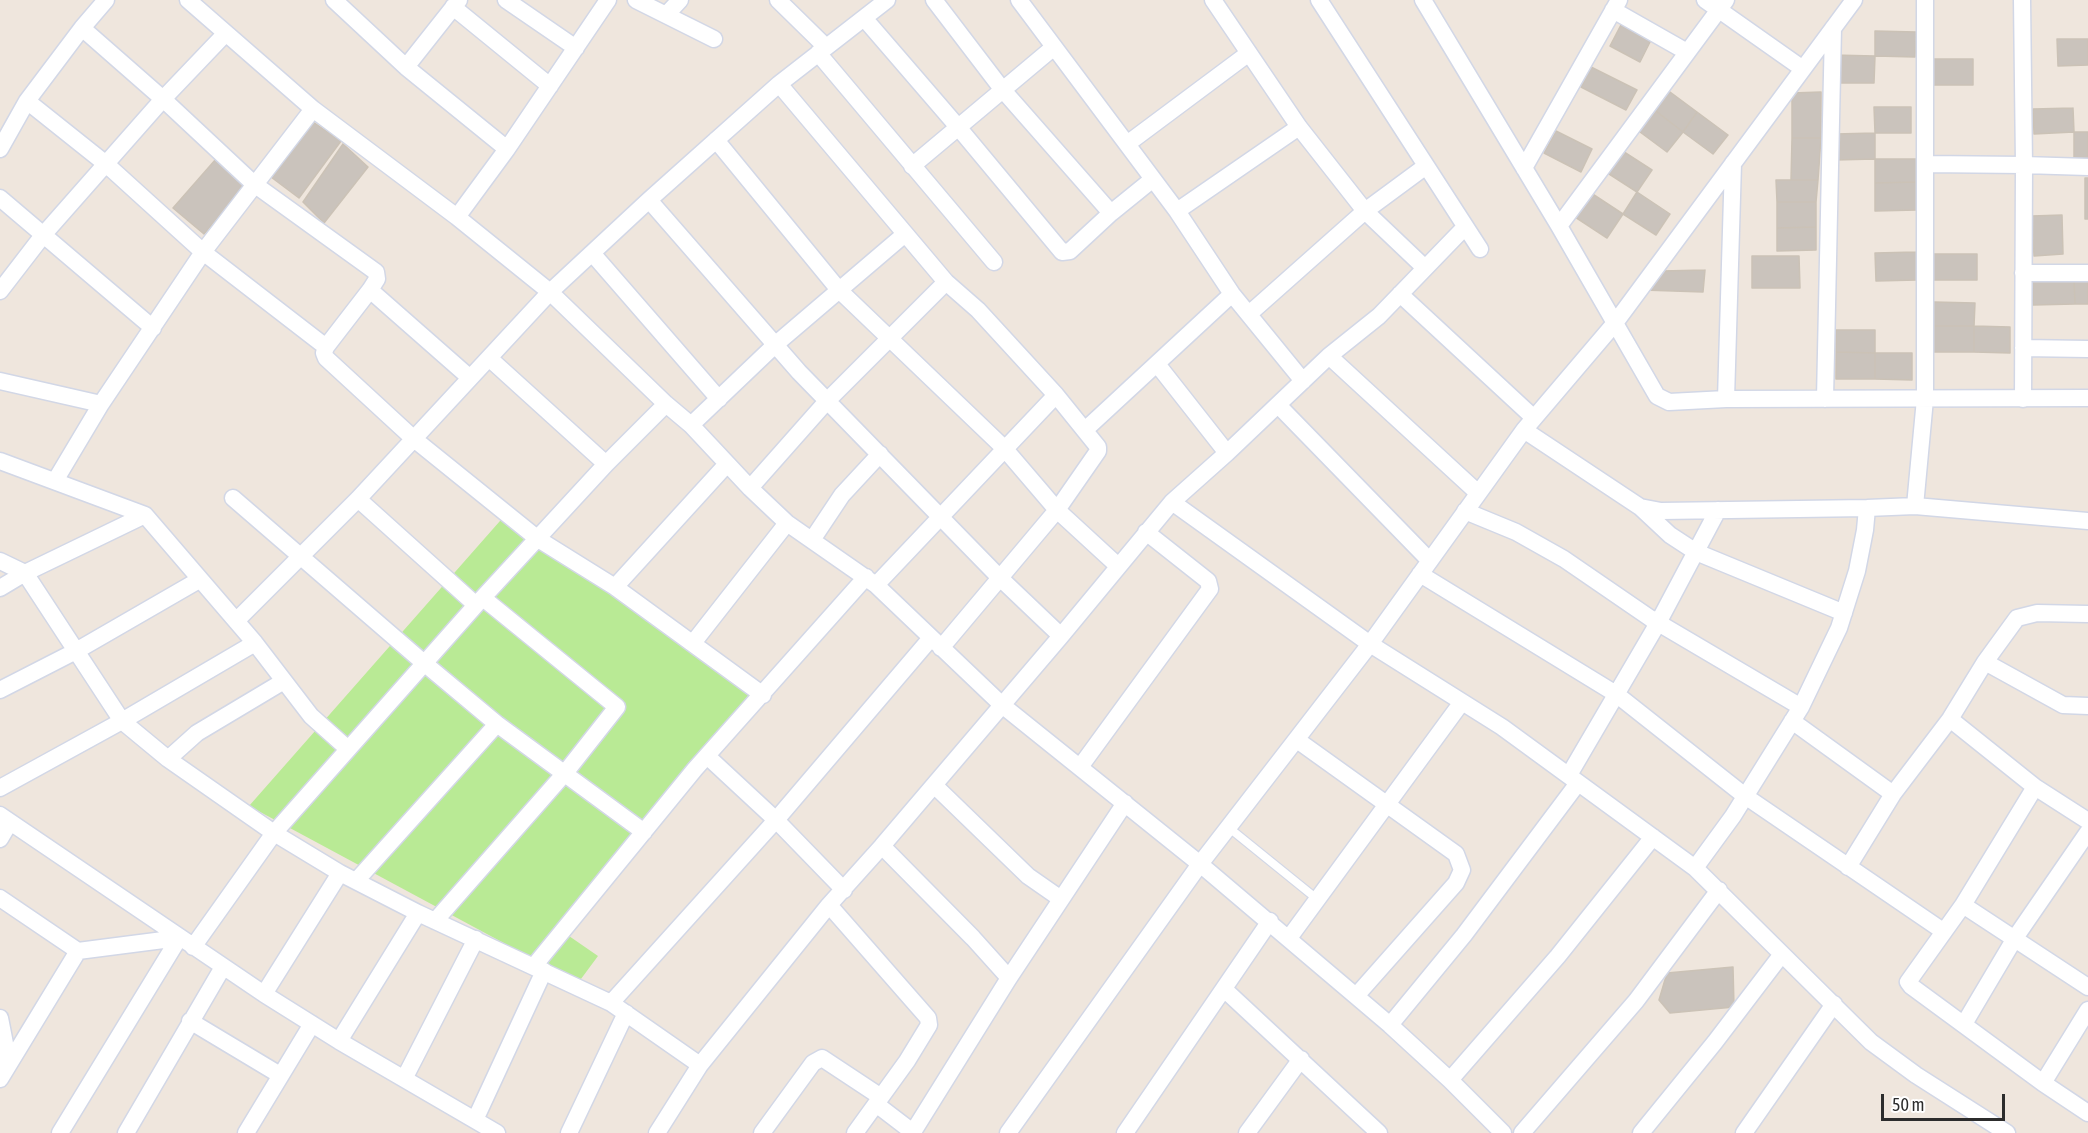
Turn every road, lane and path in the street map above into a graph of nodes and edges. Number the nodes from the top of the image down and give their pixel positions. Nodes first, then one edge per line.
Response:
1 (106, 0) edge
2 (188, 0) edge
3 (334, 0) edge
4 (506, 0) edge
5 (609, 0) edge
6 (636, 0) edge
7 (680, 0) edge
8 (778, 0) edge
9 (887, 0) edge
10 (934, 0) edge
11 (1019, 0) edge
12 (1213, 0) edge
13 (1319, 0) edge
14 (1423, 0) edge
15 (1854, 0) edge
16 (1925, 0) edge
17 (2022, 0) edge
18 (1717, 3) edge
19 (456, 4) edge
20 (1616, 5) edge
21 (666, 15) junction
22 (864, 18) junction
23 (82, 28) junction
24 (1833, 28) junction
25 (226, 33) junction
26 (714, 39) dead end
27 (1054, 47) junction
28 (576, 48) junction
29 (822, 50) junction
30 (1687, 52) junction
31 (1249, 54) junction
32 (406, 67) junction
33 (1803, 69) junction
34 (779, 84) junction
35 (550, 86) junction
36 (1002, 89) junction
37 (163, 99) junction
38 (27, 101) junction
39 (313, 109) junction
40 (958, 127) junction
41 (1299, 127) junction
42 (716, 140) junction
43 (1127, 144) junction
44 (0, 149) edge
45 (507, 149) junction
46 (1733, 163) junction
47 (106, 164) junction
48 (1926, 164) junction
49 (2024, 165) junction
50 (912, 166) junction
51 (1426, 166) junction
52 (2088, 167) edge
53 (1524, 168) junction
54 (1152, 179) junction
55 (254, 184) junction
56 (0, 198) edge
57 (649, 200) junction
58 (1177, 211) junction
59 (1365, 211) junction
60 (1111, 213) junction
61 (457, 217) junction
62 (1559, 226) junction
63 (1465, 227) junction
64 (44, 234) junction
65 (905, 234) junction
66 (1480, 249) dead end
67 (203, 252) junction
68 (592, 253) junction
69 (994, 262) dead end
70 (1425, 268) junction
71 (2023, 273) junction
72 (2088, 273) edge
73 (946, 282) junction
74 (370, 290) junction
75 (839, 290) junction
76 (0, 291) edge
77 (550, 292) junction
78 (1232, 294) junction
79 (1400, 294) junction
80 (1249, 314) junction
81 (1615, 323) junction
82 (153, 328) junction
83 (891, 339) junction
84 (776, 344) junction
85 (326, 347) junction
86 (2023, 348) junction
87 (2088, 349) edge
88 (1329, 356) junction
89 (489, 358) junction
90 (1156, 364) junction
91 (470, 377) junction
92 (0, 381) edge
93 (1303, 381) junction
94 (1056, 395) junction
95 (2088, 398) edge
96 (719, 399) junction
97 (1726, 399) junction
98 (1825, 399) junction
99 (1925, 399) junction
100 (2023, 399) junction
101 (827, 401) junction
102 (101, 404) junction
103 (666, 404) junction
104 (1278, 405) junction
105 (1529, 424) junction
106 (691, 426) junction
107 (1086, 429) junction
108 (414, 439) junction
109 (1004, 448) junction
110 (1227, 453) junction
111 (880, 454) junction
112 (0, 461) edge
113 (606, 464) junction
114 (727, 464) junction
115 (56, 481) junction
116 (750, 488) junction
117 (1478, 494) junction
118 (233, 498) dead end
119 (358, 499) junction
120 (1172, 502) junction
121 (1915, 506) junction
122 (1640, 507) junction
123 (1867, 508) junction
124 (1057, 510) junction
125 (1718, 510) junction
126 (1465, 511) junction
127 (145, 515) junction
128 (941, 516) junction
129 (2088, 521) edge
130 (787, 523) junction
131 (1146, 532) junction
132 (538, 539) junction
133 (812, 540) junction
134 (1696, 552) junction
135 (300, 556) junction
136 (0, 561) edge
137 (1118, 566) junction
138 (1425, 567) junction
139 (25, 573) junction
140 (999, 577) junction
141 (200, 580) junction
142 (871, 581) junction
143 (0, 588) edge
144 (615, 588) junction
145 (480, 602) junction
146 (1844, 613) junction
147 (2088, 614) edge
148 (236, 621) junction
149 (1658, 623) junction
150 (1061, 636) junction
151 (255, 643) junction
152 (693, 643) junction
153 (936, 643) junction
154 (1370, 644) junction
155 (76, 651) junction
156 (1985, 662) junction
157 (424, 663) junction
158 (284, 681) junction
159 (0, 690) edge
160 (1616, 694) junction
161 (763, 695) junction
162 (1462, 702) junction
163 (1002, 705) junction
164 (2088, 706) edge
165 (1797, 714) junction
166 (1950, 719) junction
167 (122, 721) junction
168 (497, 724) junction
169 (1297, 740) junction
170 (348, 749) junction
171 (707, 756) junction
172 (168, 759) junction
173 (1080, 767) junction
174 (565, 773) junction
175 (1574, 779) junction
176 (934, 785) junction
177 (2035, 787) junction
178 (0, 788) edge
179 (1893, 794) junction
180 (1745, 796) junction
181 (1125, 803) junction
182 (1387, 804) junction
183 (5, 819) edge
184 (776, 820) junction
185 (2088, 820) edge
186 (1228, 827) junction
187 (644, 832) junction
188 (2088, 832) edge
189 (274, 833) junction
190 (1653, 837) junction
191 (0, 839) edge
192 (882, 846) junction
193 (1200, 864) junction
194 (1848, 867) junction
195 (1695, 868) junction
196 (340, 873) junction
197 (356, 881) junction
198 (844, 890) junction
199 (1719, 890) junction
200 (0, 898) edge
201 (1061, 899) junction
202 (1317, 899) junction
203 (829, 905) junction
204 (1963, 905) junction
205 (418, 913) junction
206 (435, 921) junction
207 (1270, 921) junction
208 (1943, 931) junction
209 (1288, 938) junction
210 (2015, 938) junction
211 (476, 939) junction
212 (186, 942) junction
213 (78, 951) junction
214 (1782, 954) junction
215 (223, 967) junction
216 (539, 968) junction
217 (1009, 978) junction
218 (2088, 987) edge
219 (1224, 989) junction
220 (264, 994) junction
221 (1356, 996) junction
222 (610, 1003) junction
223 (1834, 1004) junction
224 (2088, 1010) edge
225 (626, 1013) junction
226 (0, 1018) edge
227 (190, 1022) junction
228 (312, 1024) junction
229 (1964, 1024) junction
230 (1390, 1025) junction
231 (339, 1041) junction
232 (1300, 1059) junction
233 (4, 1063) edge
234 (700, 1065) junction
235 (280, 1075) junction
236 (0, 1079) edge
237 (404, 1079) junction
238 (1450, 1080) junction
239 (2043, 1083) junction
240 (879, 1101) junction
241 (2088, 1113) edge
242 (475, 1120) junction
243 (1361, 1126) edge
244 (248, 1132) edge
245 (60, 1133) edge
246 (126, 1133) edge
247 (497, 1133) edge
248 (568, 1133) edge
249 (657, 1133) edge
250 (762, 1133) edge
251 (855, 1133) edge
252 (914, 1133) edge
253 (1008, 1133) edge
254 (1125, 1133) edge
255 (1247, 1133) edge
256 (1379, 1133) edge
257 (1503, 1133) edge
258 (1522, 1133) edge
259 (1641, 1133) edge
260 (1744, 1133) edge
261 (2007, 1133) edge

1 - 23 street
2 - 25 street
3 - 32 street
4 - 28 street
5 - 28 street
6 - 21 street
7 - 21 street
8 - 29 street
9 - 22 street
10 - 36 street
11 - 27 street
12 - 31 street
13 - 51 street
14 - 53 street
15 - 24 street
16 - 48 street
17 - 49 street
18 - 30 street
18 - 33 street
19 - 32 street
19 - 35 street
20 - 30 street
20 - 53 street
21 - 26 street
22 - 29 street
22 - 40 street
23 - 37 street
23 - 38 street
24 - 33 street
24 - 98 street
25 - 37 street
25 - 39 street
27 - 36 street
27 - 43 street
28 - 35 street
29 - 34 street
29 - 50 street
30 - 62 street
31 - 41 street
31 - 43 street
32 - 45 street
33 - 46 street
34 - 42 street
34 - 65 street
35 - 45 street
36 - 40 street
36 - 60 street
37 - 47 street
37 - 55 street
38 - 44 street
38 - 47 street
39 - 55 street
39 - 61 street
40 - 50 street
40 - 60 street
41 - 58 street
41 - 59 street
42 - 57 street
42 - 75 street
43 - 54 street
45 - 61 street
46 - 81 street
46 - 97 street
47 - 64 street
47 - 67 street
48 - 49 street
48 - 99 street
49 - 52 street
49 - 71 street
50 - 69 street
51 - 59 street
51 - 63 street
53 - 62 street
54 - 58 street
54 - 60 street
55 - 67 street
55 - 74 street
56 - 64 street
57 - 68 street
57 - 84 street
58 - 78 street
59 - 70 street
59 - 80 street
61 - 77 street
62 - 81 street
63 - 66 street
63 - 70 street
64 - 76 street
64 - 82 street
65 - 73 street
65 - 75 street
67 - 82 street
67 - 85 street
68 - 77 street
68 - 96 street
70 - 79 street
71 - 72 street
71 - 86 street
73 - 83 street
73 - 94 street
74 - 85 street
74 - 91 street
75 - 83 street
75 - 84 street
77 - 89 street
77 - 103 street
78 - 80 street
78 - 90 street
79 - 88 street
79 - 105 street
80 - 93 street
81 - 97 street
81 - 105 street
82 - 102 street
83 - 101 street
83 - 109 street
84 - 96 street
84 - 101 street
85 - 108 street
86 - 87 street
86 - 100 street
88 - 93 street
88 - 117 street
89 - 91 street
89 - 113 street
90 - 107 street
90 - 110 street
91 - 108 street
92 - 102 street
93 - 104 street
94 - 107 street
94 - 109 street
95 - 100 street
96 - 106 street
97 - 98 street
98 - 99 street
99 - 100 street
99 - 121 street
101 - 111 street
101 - 116 street
102 - 115 street
103 - 106 street
103 - 113 street
104 - 110 street
104 - 138 street
105 - 117 street
105 - 122 street
106 - 114 street
107 - 124 street
108 - 119 street
108 - 132 street
109 - 124 street
109 - 128 street
110 - 120 street
111 - 128 street
111 - 133 street
112 - 115 street
113 - 132 street
114 - 116 street
114 - 144 street
115 - 127 street
116 - 130 street
117 - 126 street
118 - 135 street
119 - 135 street
119 - 145 street
120 - 131 street
120 - 154 street
121 - 123 street
121 - 129 street
122 - 125 street
122 - 134 street
123 - 125 street
123 - 146 street
124 - 137 street
124 - 140 street
125 - 134 street
126 - 138 street
126 - 149 street
127 - 139 street
127 - 141 street
128 - 140 street
128 - 142 street
130 - 133 street
130 - 152 street
131 - 137 street
131 - 173 street
132 - 144 street
132 - 145 street
133 - 142 street
134 - 146 street
134 - 149 street
135 - 148 street
135 - 157 street
136 - 139 street
137 - 150 street
138 - 154 street
138 - 160 street
139 - 143 street
139 - 155 street
140 - 150 street
140 - 153 street
141 - 148 street
141 - 155 street
142 - 153 street
142 - 161 street
144 - 152 street
145 - 157 street
145 - 174 street
146 - 165 street
147 - 156 street
148 - 151 street
149 - 160 street
149 - 165 street
150 - 163 street
151 - 158 street
151 - 167 street
152 - 161 street
153 - 163 street
153 - 184 street
154 - 162 street
154 - 169 street
155 - 159 street
155 - 167 street
156 - 164 street
156 - 166 street
157 - 168 street
157 - 170 street
158 - 170 street
158 - 172 street
160 - 175 street
160 - 180 street
161 - 171 street
162 - 175 street
162 - 182 street
163 - 173 street
163 - 176 street
165 - 179 street
165 - 180 street
166 - 177 street
166 - 179 street
167 - 172 street
167 - 178 street
168 - 174 street
168 - 197 street
169 - 182 street
169 - 186 street
170 - 189 street
171 - 184 street
171 - 187 street
172 - 189 street
173 - 181 street
174 - 187 street
174 - 206 street
175 - 190 street
175 - 230 street
176 - 192 street
176 - 201 street
177 - 185 street
177 - 204 street
179 - 194 street
180 - 194 street
180 - 195 street
181 - 193 street
181 - 201 street
182 - 202 street
182 - 221 street
183 - 191 street
183 - 212 street
184 - 198 street
184 - 222 street
186 - 193 street
186 - 202 lane
187 - 216 street
188 - 210 street
189 - 196 street
189 - 212 street
190 - 195 street
190 - 238 street
192 - 198 street
192 - 217 street
193 - 207 street
193 - 253 street
194 - 208 street
195 - 199 street
196 - 197 street
196 - 220 street
197 - 205 street
198 - 203 street
199 - 214 street
199 - 258 street
200 - 213 street
201 - 217 street
202 - 209 street
203 - 234 street
203 - 240 street
204 - 208 street
204 - 210 street
205 - 206 street
205 - 231 street
206 - 211 street
207 - 209 street
207 - 219 street
208 - 229 street
209 - 221 street
210 - 218 street
210 - 229 street
211 - 216 street
211 - 237 street
212 - 213 street
212 - 215 street
212 - 245 street
213 - 233 street
214 - 223 street
214 - 259 street
215 - 220 street
215 - 227 street
216 - 222 street
216 - 242 street
217 - 252 street
219 - 232 street
219 - 254 street
220 - 228 street
221 - 230 street
222 - 225 street
223 - 260 street
223 - 261 street
224 - 239 street
225 - 234 street
225 - 248 street
226 - 233 street
227 - 235 street
227 - 246 street
228 - 231 street
228 - 235 street
229 - 239 street
230 - 238 street
231 - 237 street
232 - 243 street
232 - 255 street
233 - 236 street
234 - 249 street
235 - 244 street
237 - 242 street
238 - 257 street
239 - 241 street
240 - 250 street
240 - 251 street
240 - 252 street
242 - 247 street
243 - 256 street

